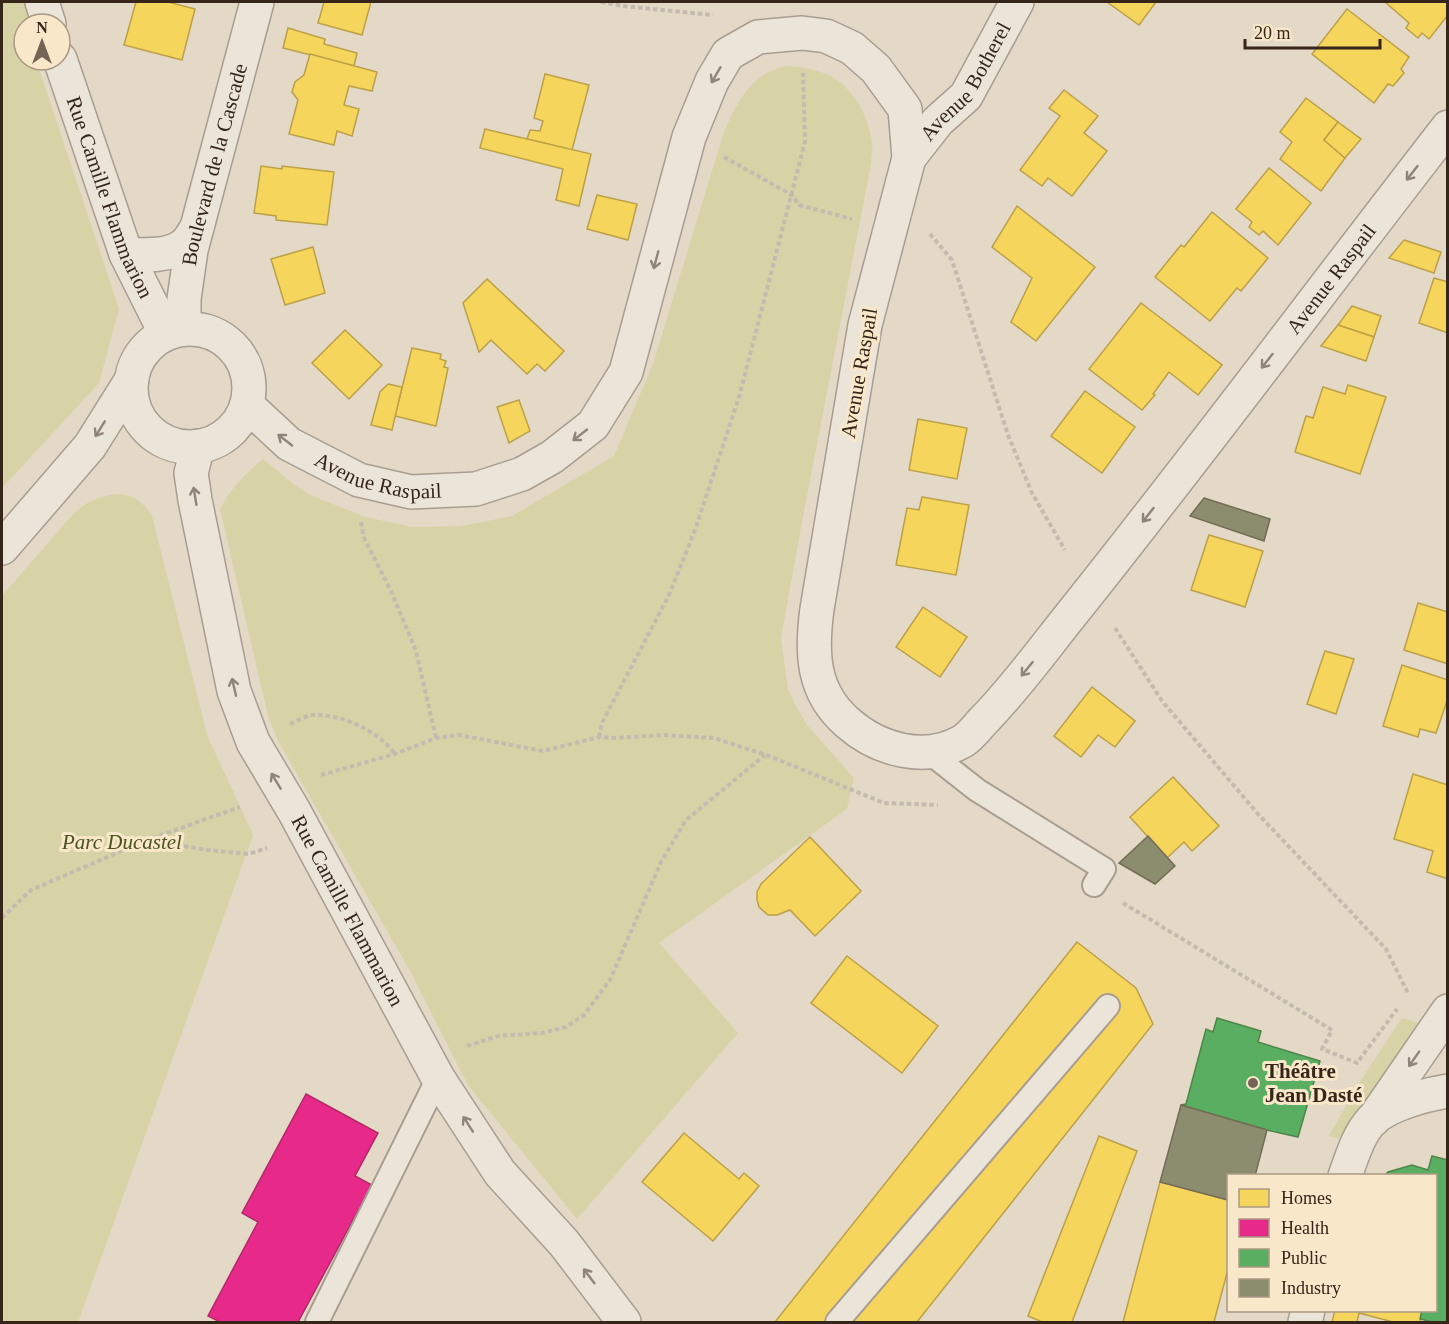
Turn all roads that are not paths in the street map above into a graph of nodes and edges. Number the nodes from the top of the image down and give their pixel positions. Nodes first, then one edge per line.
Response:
1 (256, 2) edge
2 (1017, 2) edge
3 (64, 72) edge
4 (1448, 127) edge
5 (909, 158) junction
6 (196, 229) junction
7 (126, 254) junction
8 (175, 331) junction
9 (132, 380) junction
10 (247, 405) junction
11 (198, 446) junction
12 (2, 548) edge
13 (930, 753) junction
14 (1094, 885) road end
15 (1108, 1006) dead end
16 (1444, 1015) edge
17 (438, 1078) junction
18 (1448, 1091) edge
19 (1373, 1120) junction
20 (1346, 1174) edge
21 (317, 1323) edge
22 (624, 1323) edge
23 (837, 1323) edge

1 - 6 street, Boulevard de la Cascade
2 - 5 street, Avenue Botherel
3 - 7 street, Rue Camille Flammarion
4 -> 13 street, Avenue Raspail
5 -> 10 street, Avenue Raspail
5 - 13 street, Avenue Raspail
6 - 7 street
6 - 8 street, Boulevard de la Cascade
7 - 8 street, Rue Camille Flammarion
8 - 9 street
8 - 10 street
9 - 11 street
9 -> 12 street
10 - 11 street
17 -> 11 street, Rue Camille Flammarion
13 - 14 lane
15 - 23 lane
16 -> 19 street
17 - 21 lane
22 -> 17 street, Rue Camille Flammarion
18 - 19 street
19 - 20 street

